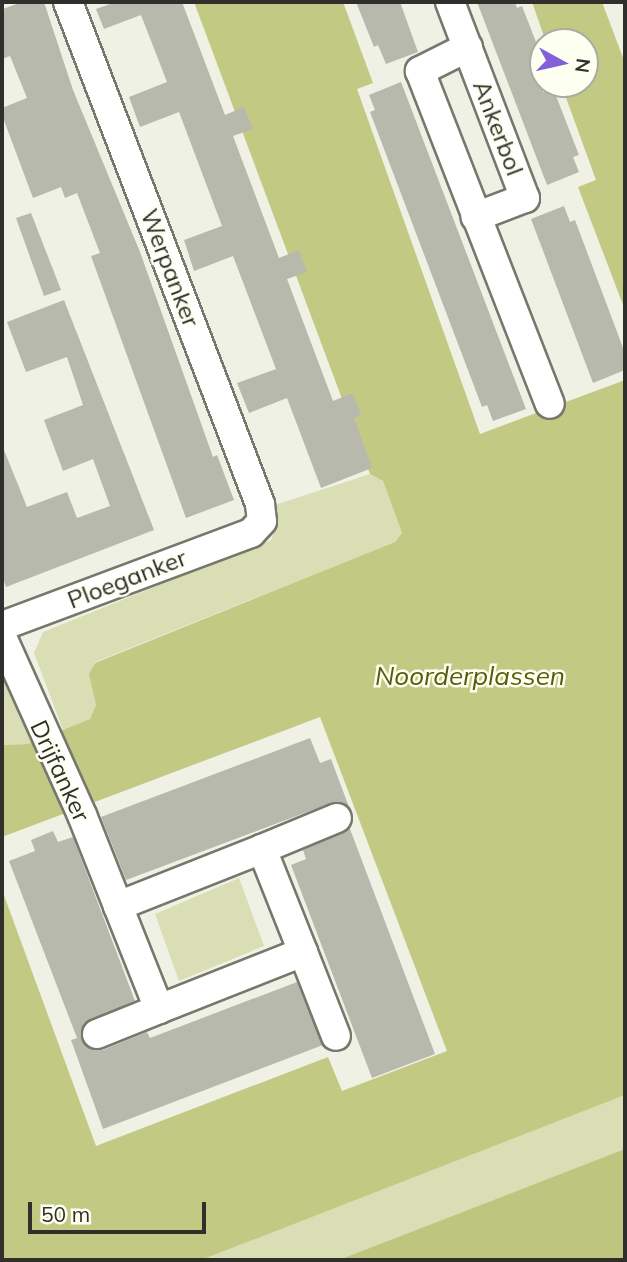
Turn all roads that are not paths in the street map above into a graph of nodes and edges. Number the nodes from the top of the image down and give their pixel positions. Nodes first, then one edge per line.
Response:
1 (68, 2) edge
2 (450, 2) edge
3 (468, 47) junction
4 (474, 217) junction
5 (550, 404) dead end
6 (251, 533) joint
7 (2, 626) edge
8 (2, 637) edge
9 (337, 818) dead end
10 (262, 849) junction
11 (118, 906) junction
12 (303, 952) junction
13 (159, 1009) junction
14 (97, 1034) dead end
15 (336, 1036) dead end

1 - 6 street, Werpanker
2 - 3 street, Ankerbol
3 - 4 street, Ankerbol
3 - 4 street, Ankerbol
4 - 5 street, Ankerbol
6 - 7 street, Ploeganker
8 - 11 street, Drijfanker
9 - 10 street
10 - 11 street
10 - 12 street
11 - 13 street, Drijfanker
12 - 13 street
12 - 15 street
13 - 14 street

